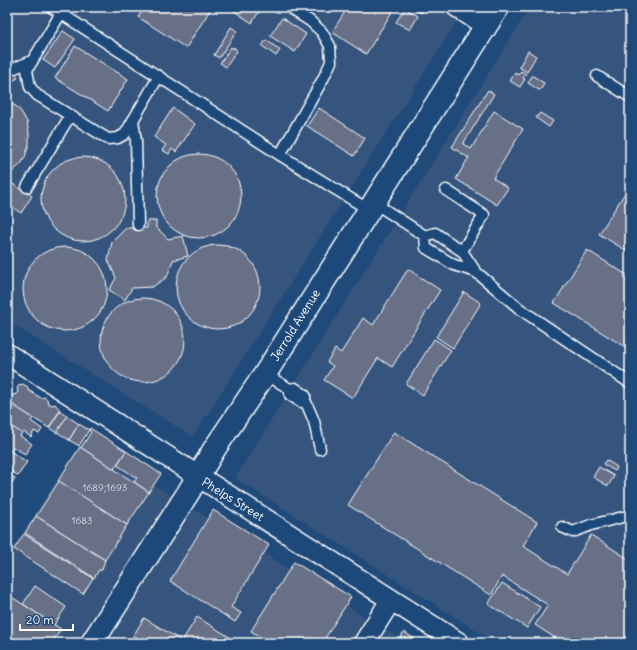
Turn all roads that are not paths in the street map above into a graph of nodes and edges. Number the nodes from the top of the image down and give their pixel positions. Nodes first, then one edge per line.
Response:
1 (51, 7) edge
2 (288, 7) edge
3 (457, 7) edge
4 (498, 7) edge
5 (61, 13) junction
6 (486, 26) junction
7 (32, 61) junction
8 (7, 71) edge
9 (159, 76) junction
10 (597, 76) dead end
11 (630, 97) edge
12 (70, 116) junction
13 (133, 120) junction
14 (280, 155) junction
15 (27, 187) dead end
16 (446, 190) dead end
17 (371, 206) junction
18 (138, 225) dead end
19 (425, 236) junction
20 (462, 251) junction
21 (476, 272) junction
22 (7, 354) edge
23 (264, 374) junction
24 (630, 383) edge
25 (320, 449) dead end
26 (198, 476) junction
27 (627, 516) dead end
28 (562, 527) dead end
29 (391, 600) junction
30 (92, 643) edge
31 (364, 643) edge
32 (459, 643) edge

1 - 5 lane
2 - 14 lane
3 - 6 street
4 - 6 street, Jerrold Avenue
5 - 7 lane
5 - 9 lane
6 - 17 street, Jerrold Avenue
7 - 8 lane
7 - 12 lane
9 - 13 lane
9 - 14 lane
10 - 11 lane
12 - 13 lane
12 - 15 lane
13 - 18 lane
14 - 17 lane
16 - 20 lane
17 - 19 lane
17 - 23 street, Jerrold Avenue
19 - 20 lane
19 - 21 lane
20 - 21 lane
21 - 24 lane
22 - 26 street, Phelps Street
23 - 25 lane
23 - 26 street, Jerrold Avenue
26 - 29 street, Phelps Street
26 - 30 street, Jerrold Avenue
27 - 28 lane
29 - 31 street
29 - 32 street, Phelps Street

